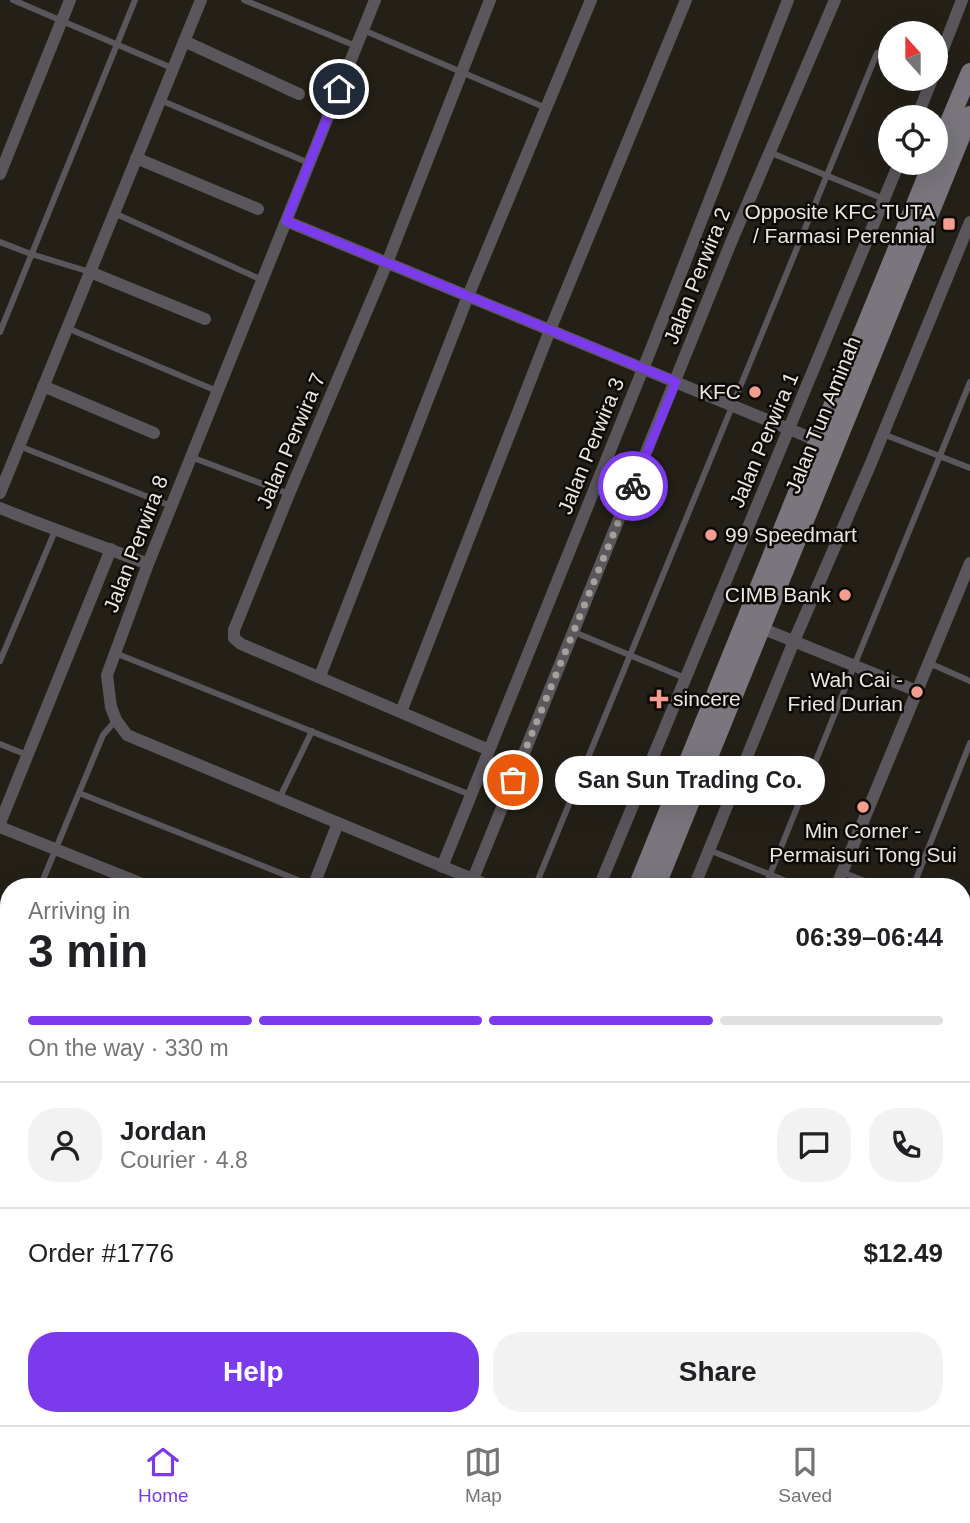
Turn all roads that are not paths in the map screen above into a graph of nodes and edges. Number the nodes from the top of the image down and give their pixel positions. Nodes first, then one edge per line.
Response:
1 (13, 0) edge
2 (70, 0) edge
3 (135, 0) edge
4 (201, 0) edge
5 (244, 0) edge
6 (375, 0) edge
7 (490, 0) edge
8 (591, 0) edge
9 (686, 0) edge
10 (788, 0) edge
11 (835, 0) edge
12 (962, 0) edge
13 (62, 21) junction
14 (363, 30) junction
15 (948, 36) edge
16 (184, 41) junction
17 (118, 44) junction
18 (356, 46) junction
19 (877, 53) dead end
20 (173, 68) junction
21 (462, 71) junction
22 (970, 72) edge
23 (299, 94) dead end
24 (160, 100) junction
25 (546, 107) junction
26 (970, 115) edge
27 (948, 124) edge
28 (769, 152) junction
29 (136, 158) junction
30 (309, 163) junction
31 (0, 174) edge
32 (894, 175) edge
33 (927, 175) edge
34 (827, 176) junction
35 (885, 199) junction
36 (258, 209) dead end
37 (114, 213) junction
38 (286, 221) junction
39 (970, 222) edge
40 (0, 242) edge
41 (31, 254) junction
42 (387, 263) junction
43 (90, 272) junction
44 (262, 280) junction
45 (468, 296) junction
46 (205, 319) dead end
47 (67, 328) junction
48 (550, 330) junction
49 (0, 332) edge
50 (643, 369) junction
51 (676, 382) junction
52 (970, 383) edge
53 (43, 386) junction
54 (217, 391) junction
55 (732, 406) junction
56 (789, 429) junction
57 (154, 433) dead end
58 (883, 434) junction
59 (818, 441) junction
60 (19, 446) junction
61 (941, 456) junction
62 (191, 457) junction
63 (970, 468) edge
64 (0, 493) edge
65 (289, 494) junction
66 (171, 506) junction
67 (0, 508) edge
68 (55, 531) junction
69 (111, 550) junction
70 (970, 563) edge
71 (148, 564) junction
72 (761, 628) junction
73 (574, 632) junction
74 (794, 641) junction
75 (115, 653) junction
76 (630, 655) junction
77 (0, 661) edge
78 (929, 663) junction
79 (853, 666) junction
80 (320, 677) junction
81 (686, 679) junction
82 (970, 681) edge
83 (917, 691) junction
84 (401, 712) junction
85 (116, 720) junction
86 (312, 731) junction
87 (0, 744) edge
88 (970, 744) edge
89 (489, 750) junction
90 (27, 755) junction
91 (79, 793) junction
92 (471, 795) junction
93 (279, 799) junction
94 (338, 823) junction
95 (0, 825) edge
96 (56, 849) junction
97 (709, 850) junction
98 (442, 867) junction
99 (842, 872) junction
100 (770, 875) junction
101 (44, 878) edge
102 (112, 878) edge
103 (291, 878) edge
104 (317, 878) edge
105 (470, 878) edge
106 (473, 878) edge
107 (539, 878) edge
108 (603, 878) edge
109 (641, 878) edge
110 (660, 878) edge
111 (698, 878) edge
112 (769, 878) edge
113 (778, 878) edge
114 (840, 878) edge
115 (857, 878) edge
116 (917, 878) edge

1 - 13 lane
2 - 13 street
3 - 17 lane
4 - 16 street
5 - 18 lane
6 - 14 street, Jalan Perwira 8
7 - 21 street, Jalan Perwira 7
8 - 25 street
9 - 48 street
10 - 50 street, Jalan Perwira 3
11 - 28 street, Jalan Perwira 2
12 - 15 street
13 - 17 lane
13 - 31 street
14 - 18 street, Jalan Perwira 8
14 - 21 lane
16 - 20 street
16 - 23 street
17 - 20 lane
17 - 41 lane
18 - 30 street, Jalan Perwira 8
19 - 34 lane
20 - 24 street
21 - 25 lane
21 - 42 street, Jalan Perwira 7
22 - 27 main road
24 - 29 street
24 - 30 lane
25 - 45 street
26 - 72 main road, Jalan Tun Aminah
28 - 34 lane
28 - 51 street, Jalan Perwira 2
29 - 36 street
29 - 37 street
30 - 38 street, Jalan Perwira 8
32 - 35 street, Jalan Perwira 1
33 - 59 main road, Jalan Tun Aminah
34 - 35 lane
34 - 55 lane
35 - 56 street, Jalan Perwira 1
37 - 43 street
37 - 44 lane
38 - 42 street
38 - 44 street, Jalan Perwira 8
39 - 58 street
40 - 41 lane
41 - 43 lane
41 - 49 lane
42 - 45 street
42 - 65 street, Jalan Perwira 7
43 - 46 street
43 - 47 street
44 - 54 street, Jalan Perwira 8
45 - 48 street
45 - 80 street
47 - 53 street
47 - 54 lane
48 - 50 street
48 - 84 street
50 - 51 street
50 - 89 street, Jalan Perwira 3
51 - 55 street
51 - 73 street, Jalan Perwira 2
52 - 61 lane
53 - 57 street
53 - 60 street
54 - 62 street, Jalan Perwira 8
55 - 56 street
55 - 76 lane
56 - 59 street
56 - 81 street, Jalan Perwira 1
58 - 61 lane
58 - 74 street
59 - 109 main road, Jalan Tun Aminah
60 - 64 street
60 - 66 lane
61 - 63 lane
61 - 79 lane
62 - 65 lane
62 - 66 street, Jalan Perwira 8
65 - 80 street, Jalan Perwira 7
66 - 71 street, Jalan Perwira 8
67 - 68 street
68 - 69 street
68 - 77 lane
69 - 71 street
69 - 90 street
70 - 78 street
71 - 75 street, Jalan Perwira 8
72 - 74 street
72 - 110 main road, Jalan Tun Aminah
73 - 76 lane
73 - 106 street, Jalan Perwira 2
74 - 79 street
74 - 97 street
75 - 85 street, Jalan Perwira 8
75 - 86 lane
76 - 81 lane
76 - 107 lane
78 - 82 lane
78 - 83 street
79 - 83 street
79 - 100 lane
80 - 84 street, Jalan Perwira 7
81 - 108 street, Jalan Perwira 1
83 - 99 street
84 - 89 street, Jalan Perwira 7
85 - 91 lane
85 - 93 street
86 - 92 lane
86 - 93 lane
87 - 90 lane
88 - 116 lane
89 - 92 street, Jalan Perwira 3
90 - 95 street
91 - 96 lane
91 - 103 lane
92 - 98 street, Jalan Perwira 3
93 - 94 street
94 - 98 street
94 - 104 street
95 - 96 street
96 - 101 lane
96 - 102 street
97 - 100 lane
97 - 111 street
98 - 105 street
99 - 114 street
99 - 115 lane
100 - 112 lane
100 - 113 lane

